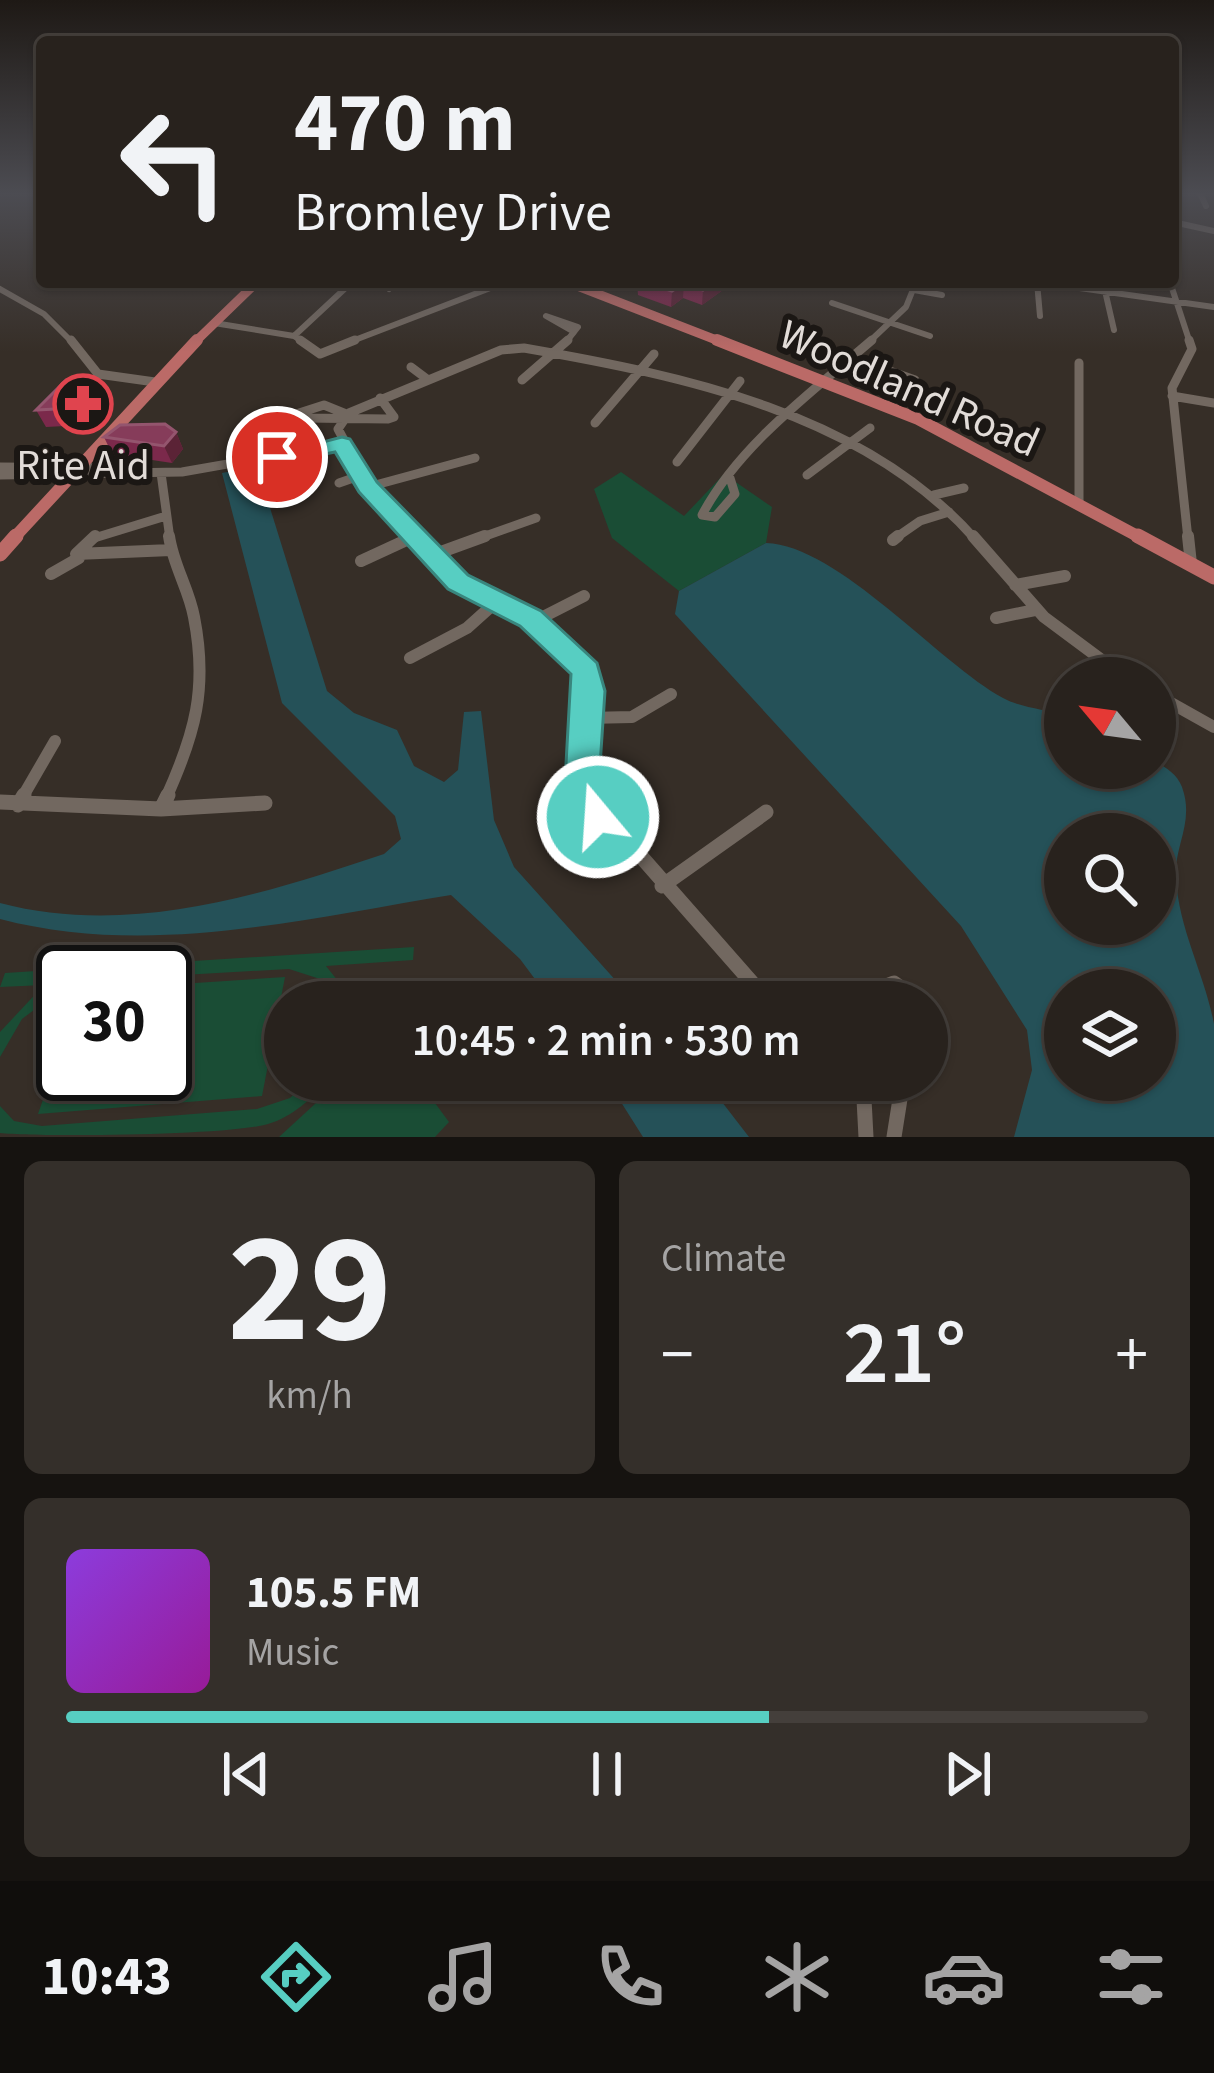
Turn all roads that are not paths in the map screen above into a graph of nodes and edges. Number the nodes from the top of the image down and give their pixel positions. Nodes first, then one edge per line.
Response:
1 (251, 288) edge
2 (346, 288) edge
3 (469, 288) edge
4 (493, 288) edge
5 (582, 288) edge
6 (914, 288) edge
7 (921, 288) edge
8 (1038, 288) edge
9 (1104, 288) edge
10 (1109, 288) edge
11 (1172, 288) edge
12 (0, 289) edge
13 (942, 295) dead end
14 (475, 296) junction
15 (1176, 302) junction
16 (832, 303) dead end
17 (1214, 307) edge
18 (1040, 316) dead end
19 (214, 323) junction
20 (892, 323) junction
21 (1114, 330) dead end
22 (575, 332) dead end
23 (294, 336) junction
24 (930, 336) dead end
25 (490, 338) dead end
26 (808, 342) dead end
27 (501, 350) junction
28 (554, 354) junction
29 (653, 354) dead end
30 (852, 358) junction
31 (1079, 363) dead end
32 (411, 367) dead end
33 (636, 374) junction
34 (427, 380) junction
35 (522, 380) dead end
36 (915, 380) dead end
37 (740, 381) dead end
38 (155, 382) junction
39 (823, 383) junction
40 (1172, 396) junction
41 (729, 397) junction
42 (380, 398) junction
43 (1214, 403) edge
44 (788, 413) junction
45 (350, 416) junction
46 (595, 423) dead end
47 (870, 428) dead end
48 (342, 442) junction
49 (849, 443) junction
50 (476, 458) dead end
51 (677, 462) dead end
52 (0, 471) edge
53 (75, 471) junction
54 (161, 473) junction
55 (808, 475) dead end
56 (730, 478) dead end
57 (364, 481) junction
58 (339, 483) dead end
59 (964, 488) dead end
60 (934, 495) junction
61 (1078, 503) junction
62 (949, 512) junction
63 (166, 516) junction
64 (536, 518) dead end
65 (413, 537) junction
66 (893, 541) dead end
67 (171, 550) junction
68 (0, 554) edge
69 (430, 556) junction
70 (80, 558) junction
71 (361, 561) dead end
72 (1191, 564) junction
73 (51, 574) dead end
74 (1065, 576) dead end
75 (1214, 577) edge
76 (1015, 585) junction
77 (584, 596) dead end
78 (496, 602) junction
79 (1035, 610) junction
80 (996, 618) dead end
81 (535, 621) junction
82 (1090, 657) edge
83 (410, 658) dead end
84 (671, 694) dead end
85 (1176, 702) edge
86 (587, 718) junction
87 (1214, 727) edge
88 (55, 741) dead end
89 (0, 802) edge
90 (266, 803) dead end
91 (18, 805) junction
92 (161, 808) junction
93 (766, 812) dead end
94 (662, 886) junction
95 (750, 981) edge
96 (863, 1101) edge
97 (900, 1101) edge
98 (866, 1137) edge
99 (894, 1137) edge

1 - 19 main road
2 - 23 street
3 - 14 street
4 - 14 street
5 - 39 main road, Woodland Road
6 - 20 street
7 - 13 street
8 - 18 street
9 - 21 street
10 - 15 street
11 - 15 street
12 - 38 street
14 - 23 street
15 - 17 street
15 - 40 street
16 - 20 street
19 - 23 street
19 - 38 main road
20 - 24 street
20 - 30 street
22 - 28 street
25 - 27 street
26 - 30 street
27 - 28 street
27 - 34 street
28 - 33 street
28 - 35 street
29 - 33 street
30 - 36 street
30 - 39 street
31 - 61 street
32 - 34 street
33 - 41 street
33 - 46 street
34 - 42 street
37 - 41 street
38 - 53 main road
39 - 44 street
39 - 61 main road, Woodland Road
40 - 43 street
40 - 72 street
41 - 44 street
41 - 51 street
42 - 45 street
42 - 45 street
44 - 49 street
44 - 56 street
45 - 48 street
47 - 49 street
48 - 54 street
48 - 57 street
49 - 55 street
49 - 60 street
50 - 57 street
52 - 53 street
53 - 54 street
53 - 68 main road
54 - 63 street
57 - 58 street
57 - 65 street
59 - 60 street
60 - 62 street
61 - 72 main road, Woodland Road
62 - 66 street
62 - 76 street
63 - 67 street
63 - 70 street
64 - 69 street
65 - 69 street
65 - 71 street
67 - 70 street
67 - 92 street
69 - 78 street
70 - 73 street
72 - 75 main road, Woodland Road
74 - 76 street
76 - 79 street
77 - 81 street
78 - 81 street
78 - 83 street
79 - 80 street
79 - 82 street
81 - 86 street
84 - 86 street
85 - 87 street
86 - 94 street
88 - 91 street
89 - 91 street
90 - 92 street
91 - 92 street
93 - 94 street
94 - 95 street
96 - 98 street
97 - 99 street

